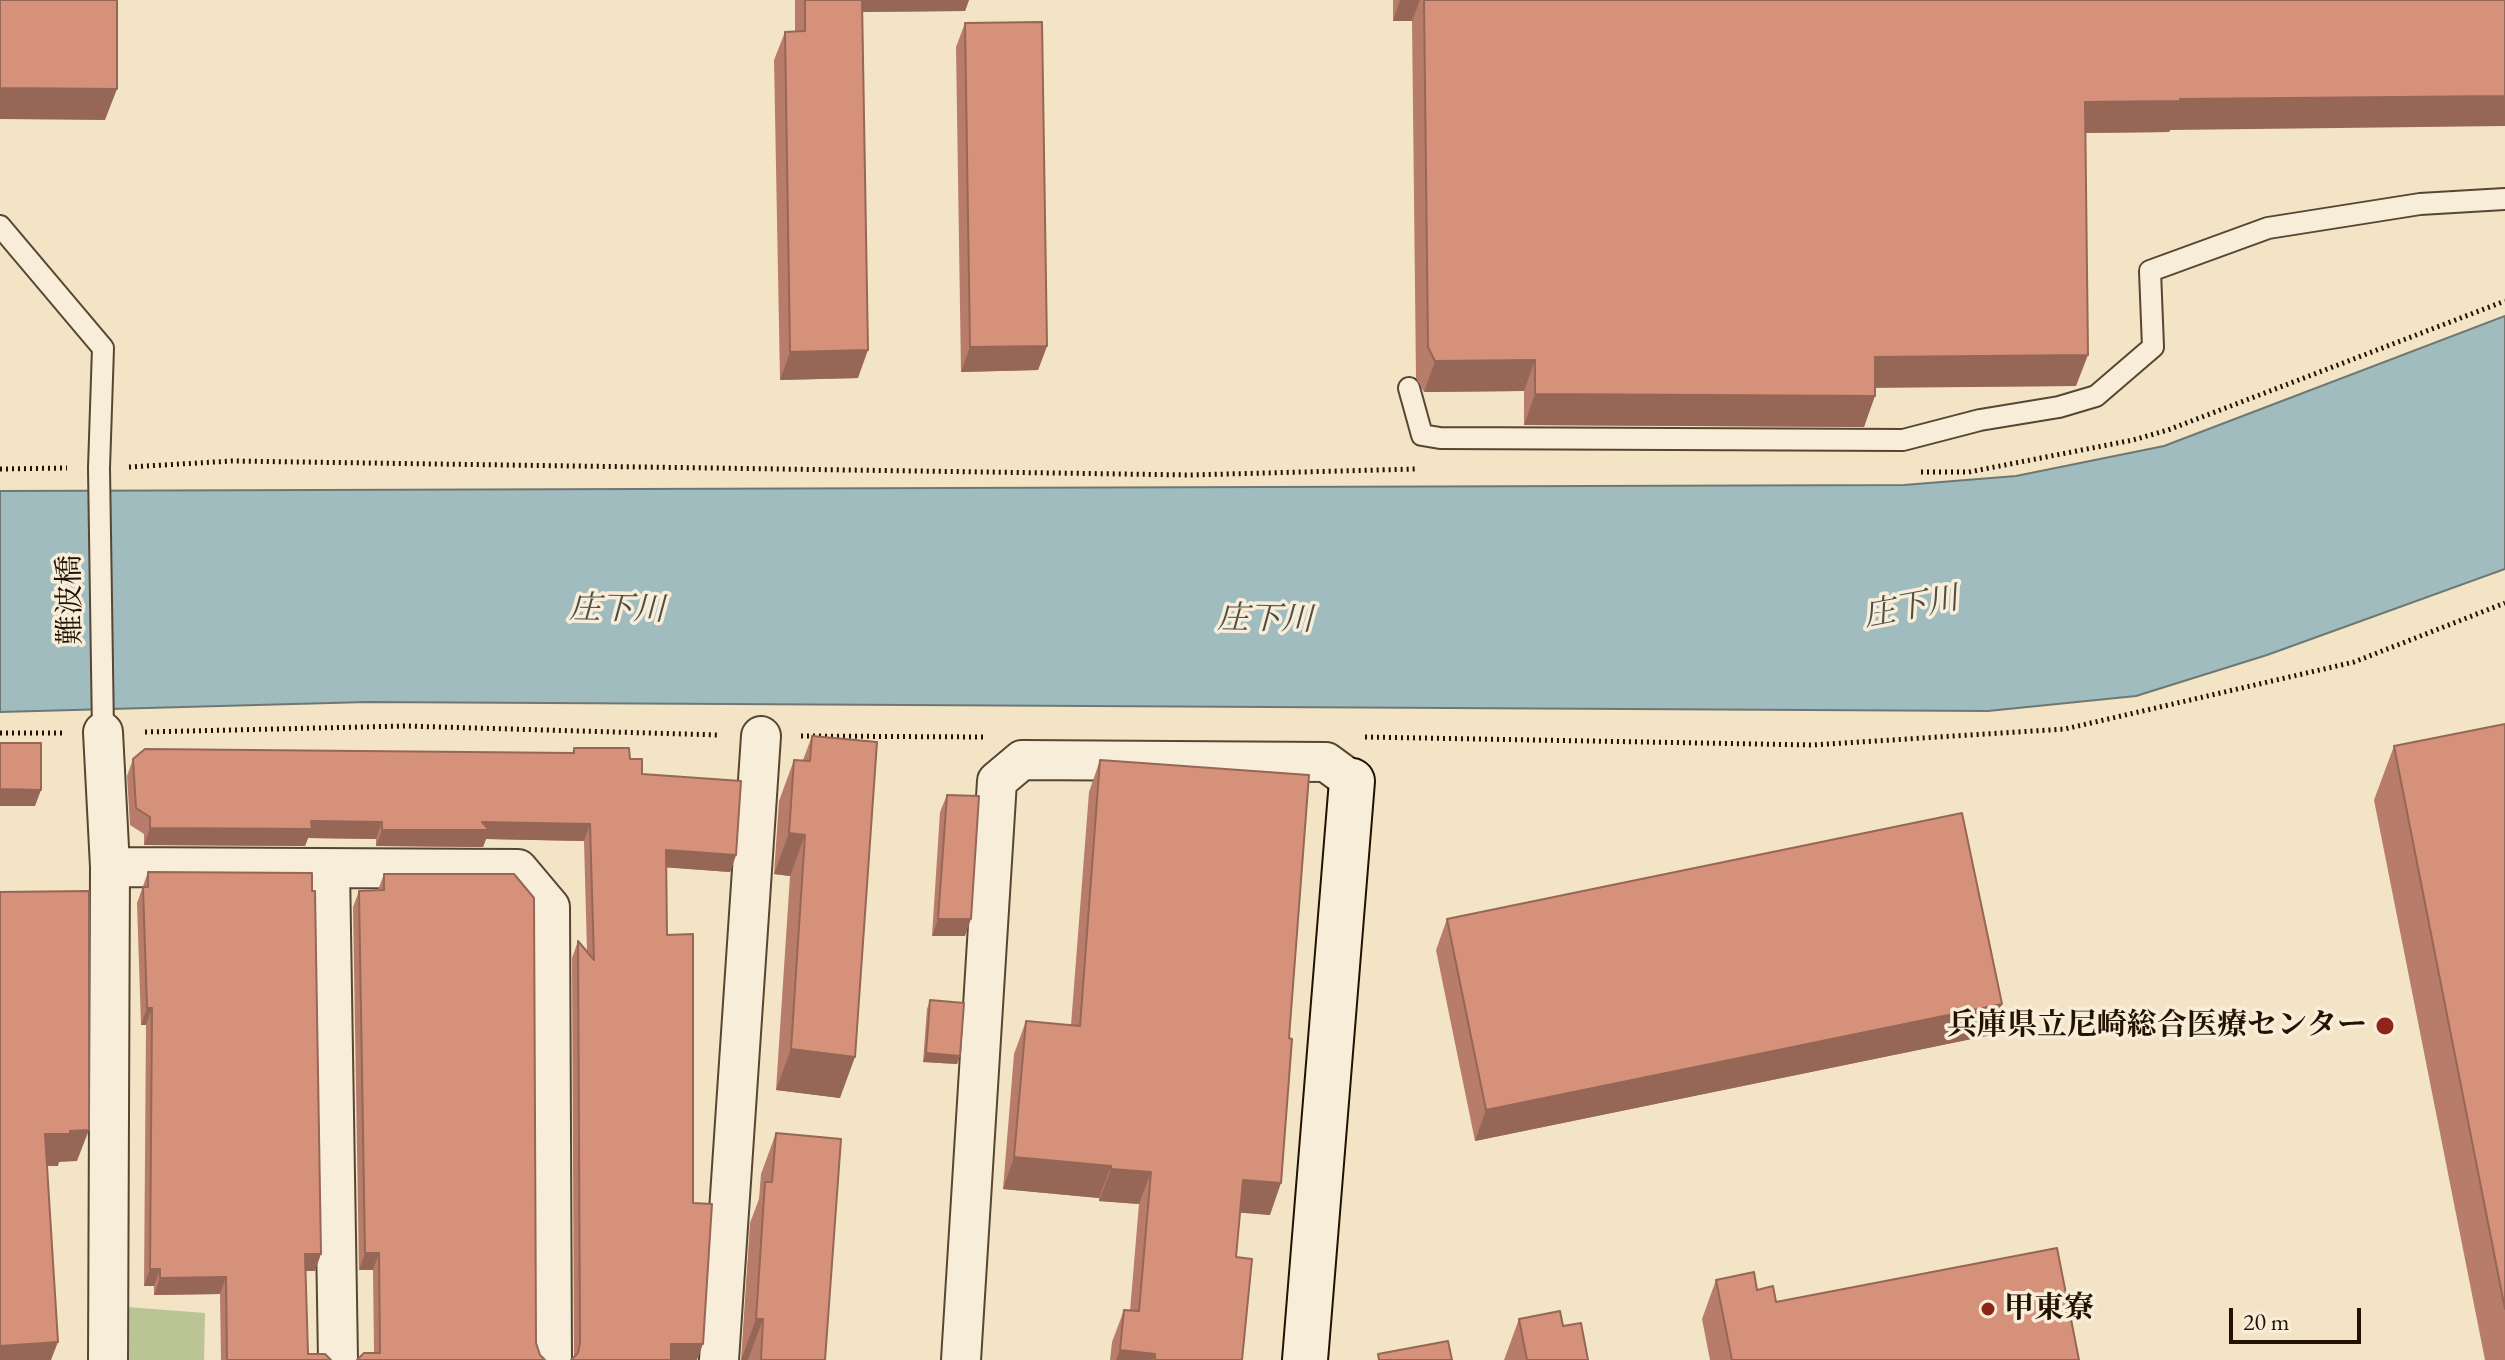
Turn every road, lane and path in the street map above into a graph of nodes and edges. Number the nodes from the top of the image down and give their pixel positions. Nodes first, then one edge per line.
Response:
1 (2505, 199) edge
2 (0, 226) edge
3 (2505, 301) edge
4 (1409, 388) dead end
5 (99, 468) junction
6 (0, 469) edge
7 (1416, 469) dead end
8 (1906, 471) dead end
9 (103, 732) junction
10 (0, 733) edge
11 (761, 736) dead end
12 (1352, 781) joint
13 (110, 867) junction
14 (330, 869) junction
15 (108, 1360) edge
16 (338, 1360) edge
17 (552, 1360) edge
18 (719, 1360) edge
19 (961, 1360) edge
20 (1305, 1360) edge

1 - 4 lane
2 - 5 lane, 難波橋
3 - 8 path
5 - 6 path
5 - 7 path
5 - 9 lane, 難波橋
9 - 10 path
9 - 13 street
11 - 18 street
12 - 19 street
12 - 20 street
13 - 14 street
13 - 15 street
14 - 16 street
14 - 17 street

